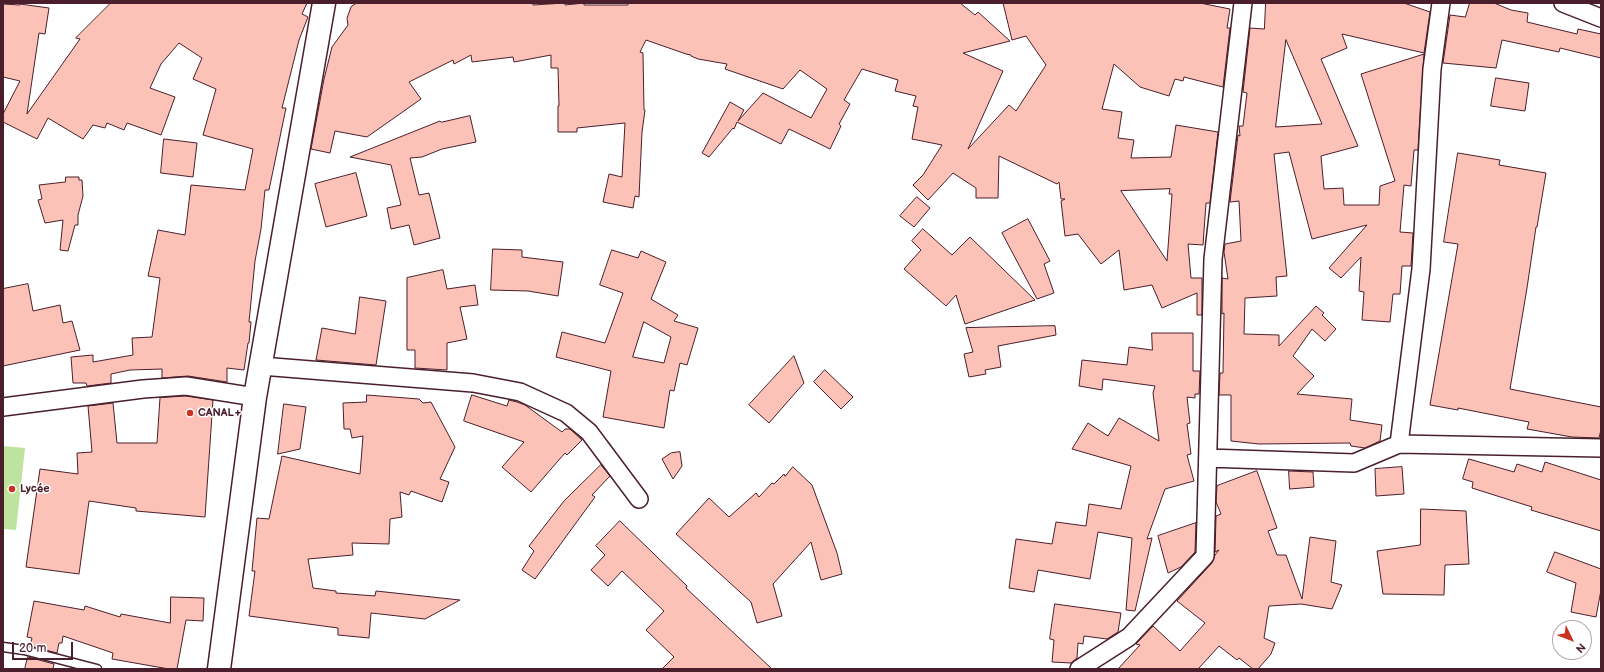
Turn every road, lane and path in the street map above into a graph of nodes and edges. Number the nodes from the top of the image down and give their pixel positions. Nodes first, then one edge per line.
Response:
1 (324, 3) edge
2 (1243, 3) edge
3 (1441, 3) edge
4 (1563, 3) edge
5 (1601, 18) edge
6 (261, 366) junction
7 (255, 397) junction
8 (3, 407) edge
9 (1400, 444) junction
10 (1601, 448) edge
11 (1208, 458) junction
12 (639, 499) dead end
13 (3, 648) edge
14 (97, 669) edge
15 (219, 669) edge
16 (1079, 669) edge

1 - 6 main road
2 - 11 street
3 - 9 street
4 - 5 street
6 - 7 main road
6 - 12 street
7 - 8 street
7 - 15 main road
9 - 10 street
9 - 11 street
11 - 16 street
13 - 14 lane

